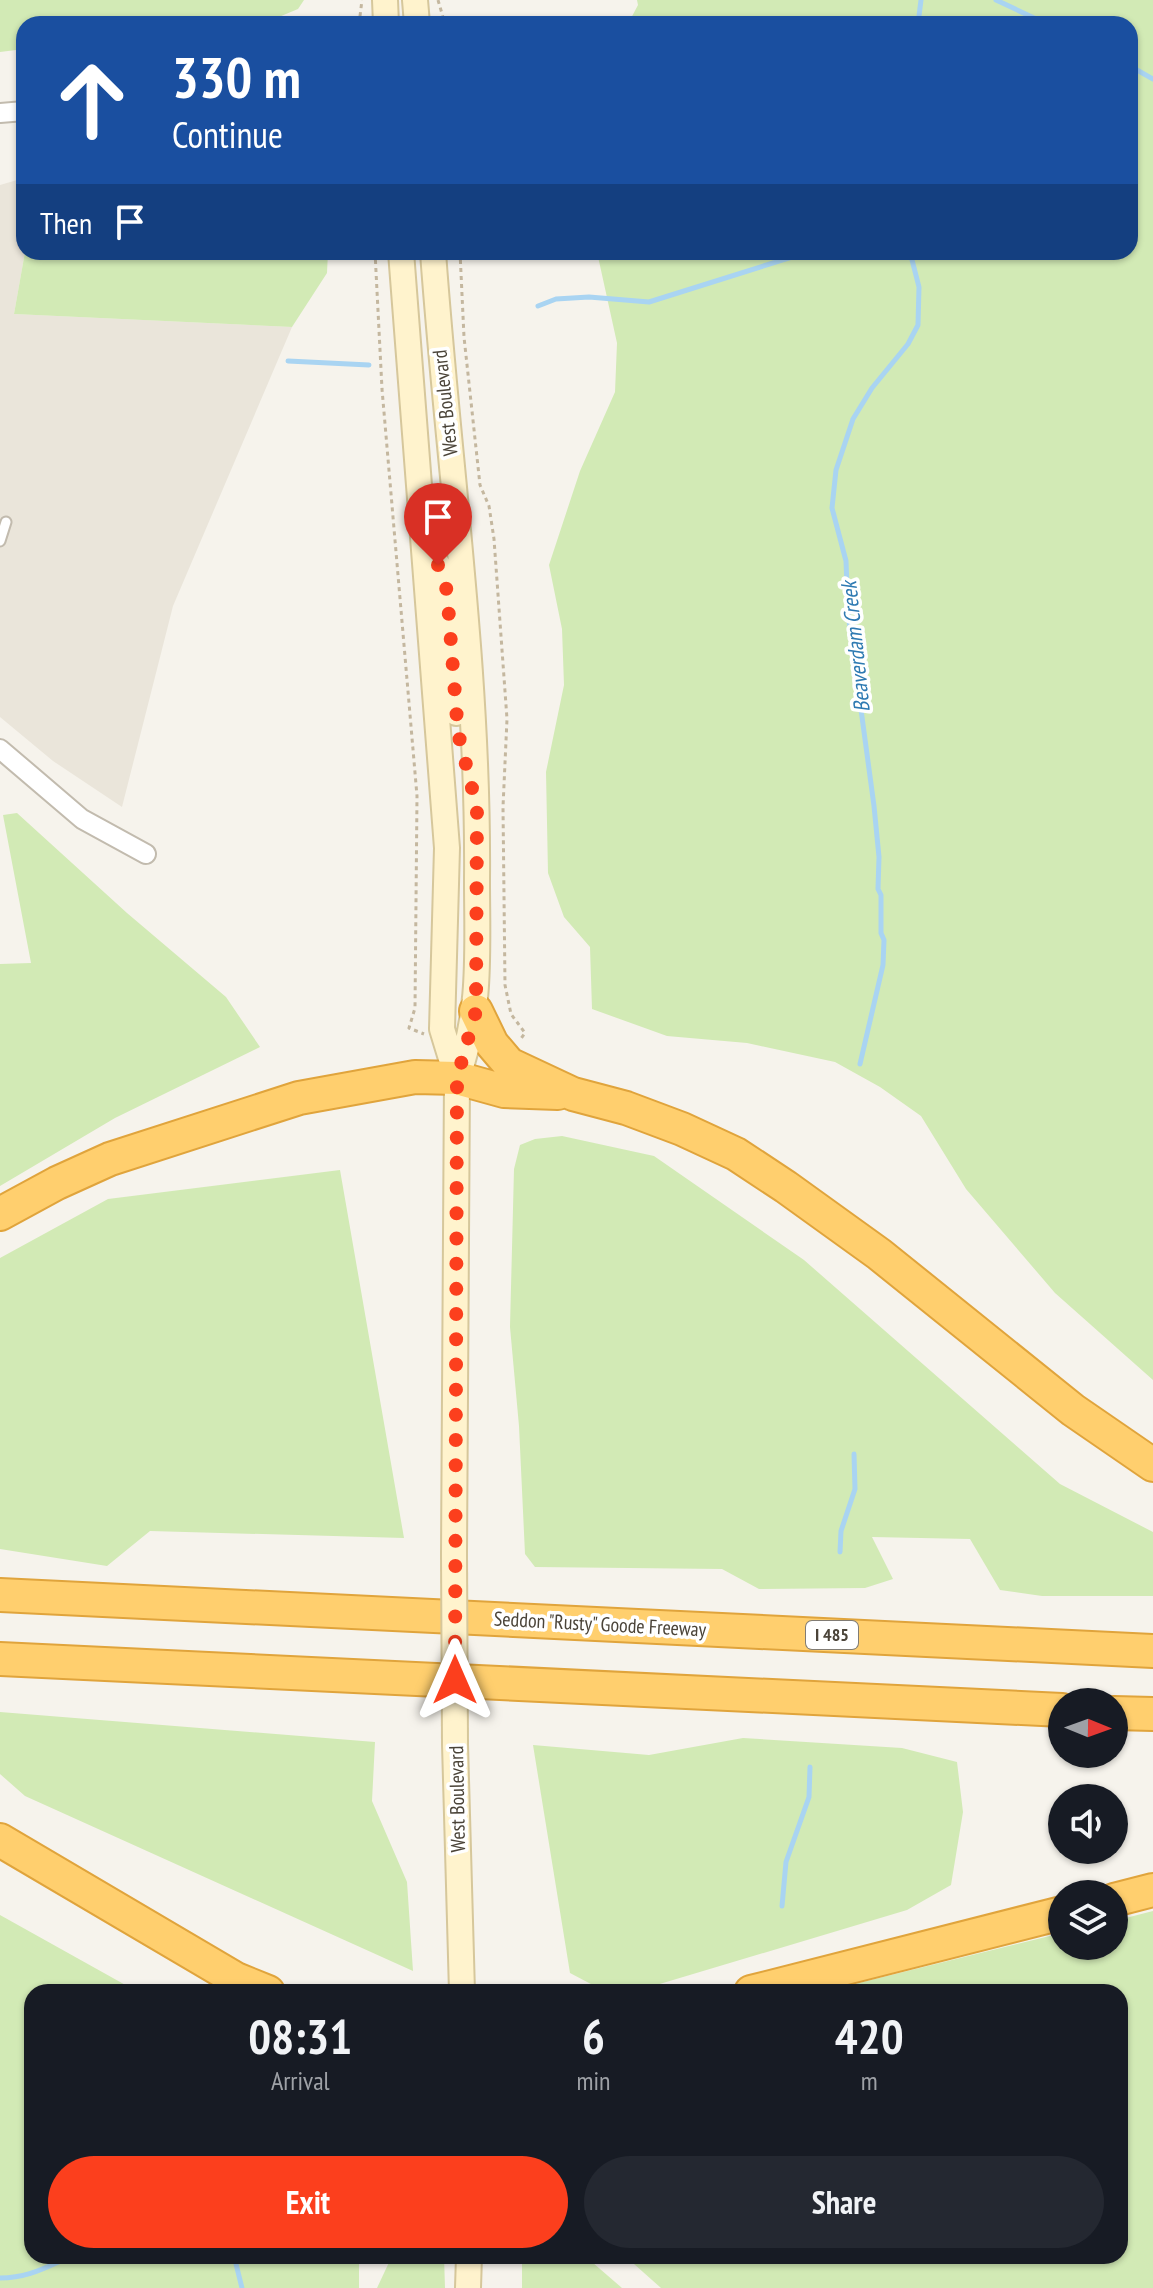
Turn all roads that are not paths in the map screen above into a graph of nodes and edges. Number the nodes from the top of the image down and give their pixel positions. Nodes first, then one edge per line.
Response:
1 (402, 260) edge
2 (434, 260) edge
3 (412, 403) junction
4 (6, 522) dead end
5 (0, 541) edge
6 (426, 559) junction
7 (461, 559) junction
8 (0, 749) edge
9 (477, 808) junction
10 (146, 854) dead end
11 (476, 1011) junction
12 (457, 1078) junction
13 (573, 1094) junction
14 (0, 1214) edge
15 (1153, 1465) edge
16 (0, 1595) edge
17 (1153, 1651) edge
18 (0, 1659) edge
19 (1048, 1709) edge
20 (1128, 1713) edge
21 (1153, 1714) edge
22 (0, 1840) edge
23 (1153, 1890) edge
24 (1128, 1896) edge
25 (1048, 1917) edge
26 (250, 1984) edge
27 (462, 1984) edge
28 (782, 1984) edge
29 (469, 2264) edge
30 (468, 2288) edge

1 - 3 street, West Boulevard
2 - 7 street, West Boulevard
3 - 6 street, West Boulevard
3 - 7 street
4 - 5 lane
6 - 9 street
6 - 12 street, West Boulevard
7 - 9 street, West Boulevard
8 - 10 street
9 - 11 street, West Boulevard
11 - 12 street, West Boulevard
11 - 13 highway
12 - 13 highway
12 - 14 highway
12 - 27 street, West Boulevard, bridge
13 - 15 highway
16 - 17 highway, Seddon "Rusty" Goode Freeway / I 485
18 - 19 highway
20 - 21 highway
22 - 26 highway
23 - 24 highway
25 - 28 highway
29 - 30 street

